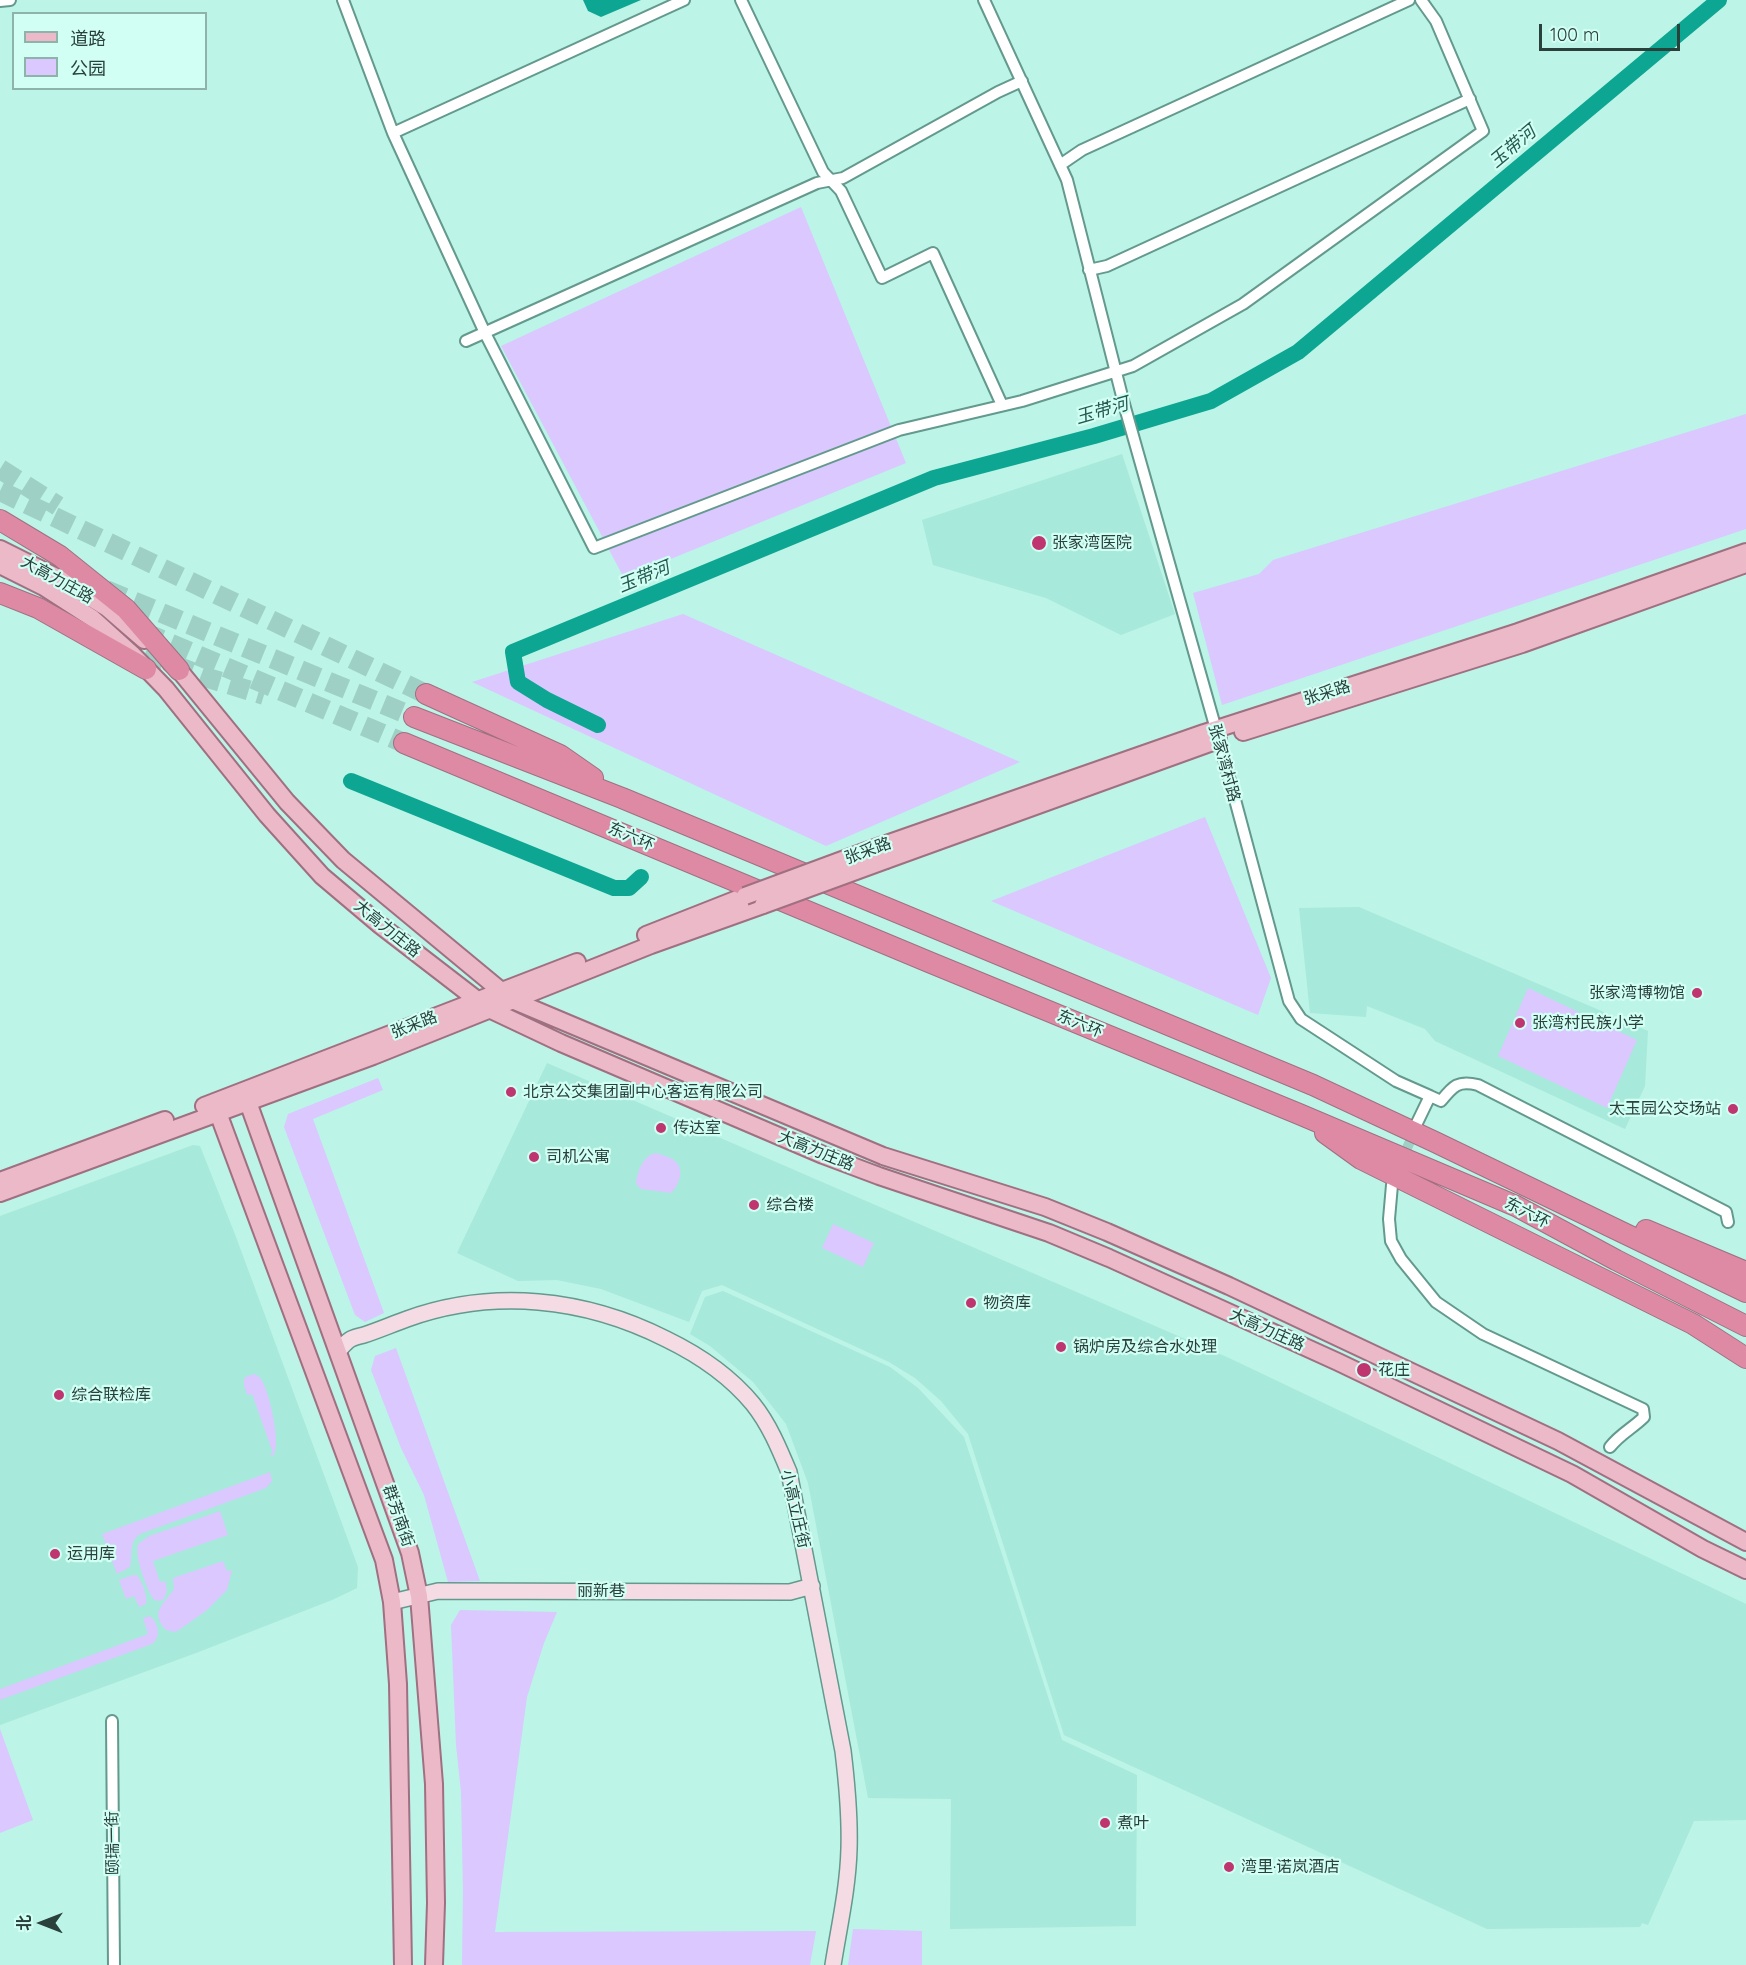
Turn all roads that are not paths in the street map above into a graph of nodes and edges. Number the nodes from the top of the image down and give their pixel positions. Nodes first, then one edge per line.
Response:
1 (10, 0) edge
2 (343, 0) edge
3 (684, 0) edge
4 (741, 0) edge
5 (984, 0) edge
6 (1409, 0) edge
7 (1421, 0) edge
8 (0, 1) edge
9 (1022, 81) junction
10 (1470, 99) junction
11 (393, 133) junction
12 (1060, 165) junction
13 (831, 180) junction
14 (1089, 270) junction
15 (485, 333) junction
16 (466, 341) dead end
17 (1116, 373) junction
18 (1002, 405) junction
19 (0, 520) edge
20 (0, 549) edge
21 (1746, 552) edge
22 (1746, 564) edge
23 (0, 565) edge
24 (0, 594) edge
25 (146, 669) junction
26 (179, 670) junction
27 (426, 694) tunnel mouth
28 (414, 717) tunnel mouth
29 (1217, 735) junction
30 (404, 743) tunnel mouth
31 (622, 798) junction
32 (506, 996) junction
33 (483, 1005) junction
34 (568, 1022) junction
35 (561, 1043) junction
36 (1430, 1096) junction
37 (246, 1097) junction
38 (216, 1108) junction
39 (1299, 1114) junction
40 (1416, 1125) tunnel mouth
41 (1436, 1142) junction
42 (0, 1180) edge
43 (1392, 1185) dead end
44 (0, 1193) edge
45 (1728, 1222) dead end
46 (1746, 1272) edge
47 (1746, 1292) edge
48 (1746, 1326) edge
49 (338, 1351) junction
50 (1746, 1358) edge
51 (1610, 1447) dead end
52 (1746, 1542) edge
53 (1746, 1570) edge
54 (812, 1587) junction
55 (419, 1596) junction
56 (392, 1602) junction
57 (112, 1721) dead end
58 (114, 1965) edge
59 (403, 1965) edge
60 (434, 1965) edge
61 (833, 1965) edge

1 - 8 street
2 - 11 street
3 - 11 street
4 - 13 street
5 - 9 street, 张家湾村路
6 - 12 street
7 - 10 street
9 - 12 street, 张家湾村路
9 - 13 street
10 - 14 street
10 - 17 street
11 - 15 street
12 - 14 street, 张家湾村路
13 - 15 street
13 - 18 street
14 - 17 street, 张家湾村路
15 - 16 street
15 - 18 street
17 - 18 street
17 - 29 street, 张家湾村路
19 - 26 highway
20 - 26 main road, 大高力庄路
21 - 29 main road, 张采路
22 - 29 main road, 张采路
23 - 25 main road, 大高力庄路
24 - 25 highway
25 - 33 main road, 大高力庄路
26 - 32 main road, 大高力庄路
27 - 31 highway
28 - 31 highway, 东六环
29 - 32 main road, 张采路, bridge
29 - 32 main road, 张采路, bridge
29 - 36 street, 张家湾村路
30 - 39 highway, 东六环
31 - 41 highway, 东六环
32 - 33 main road, 张采路
32 - 34 main road, 大高力庄路
33 - 35 main road, 大高力庄路
33 - 37 main road, 张采路
34 - 35 main road
34 - 52 main road, 大高力庄路
35 - 53 main road, 大高力庄路
36 - 40 street
36 - 45 street
37 - 38 main road, 张采路
37 - 49 main road, 群芳南街
38 - 42 main road, 张采路
38 - 44 main road, 张采路
38 - 56 main road, 群芳南街
39 - 48 highway, 东六环
39 - 50 highway
41 - 46 highway
41 - 47 highway, 东六环
43 - 51 street
49 - 54 street, 小高立庄街
49 - 55 main road, 群芳南街
54 - 55 street, 丽新巷
54 - 61 street, 小高立庄街
55 - 56 street, 丽新巷
55 - 60 main road, 群芳南街
56 - 59 main road, 群芳南街
57 - 58 street, 颐瑞一街

